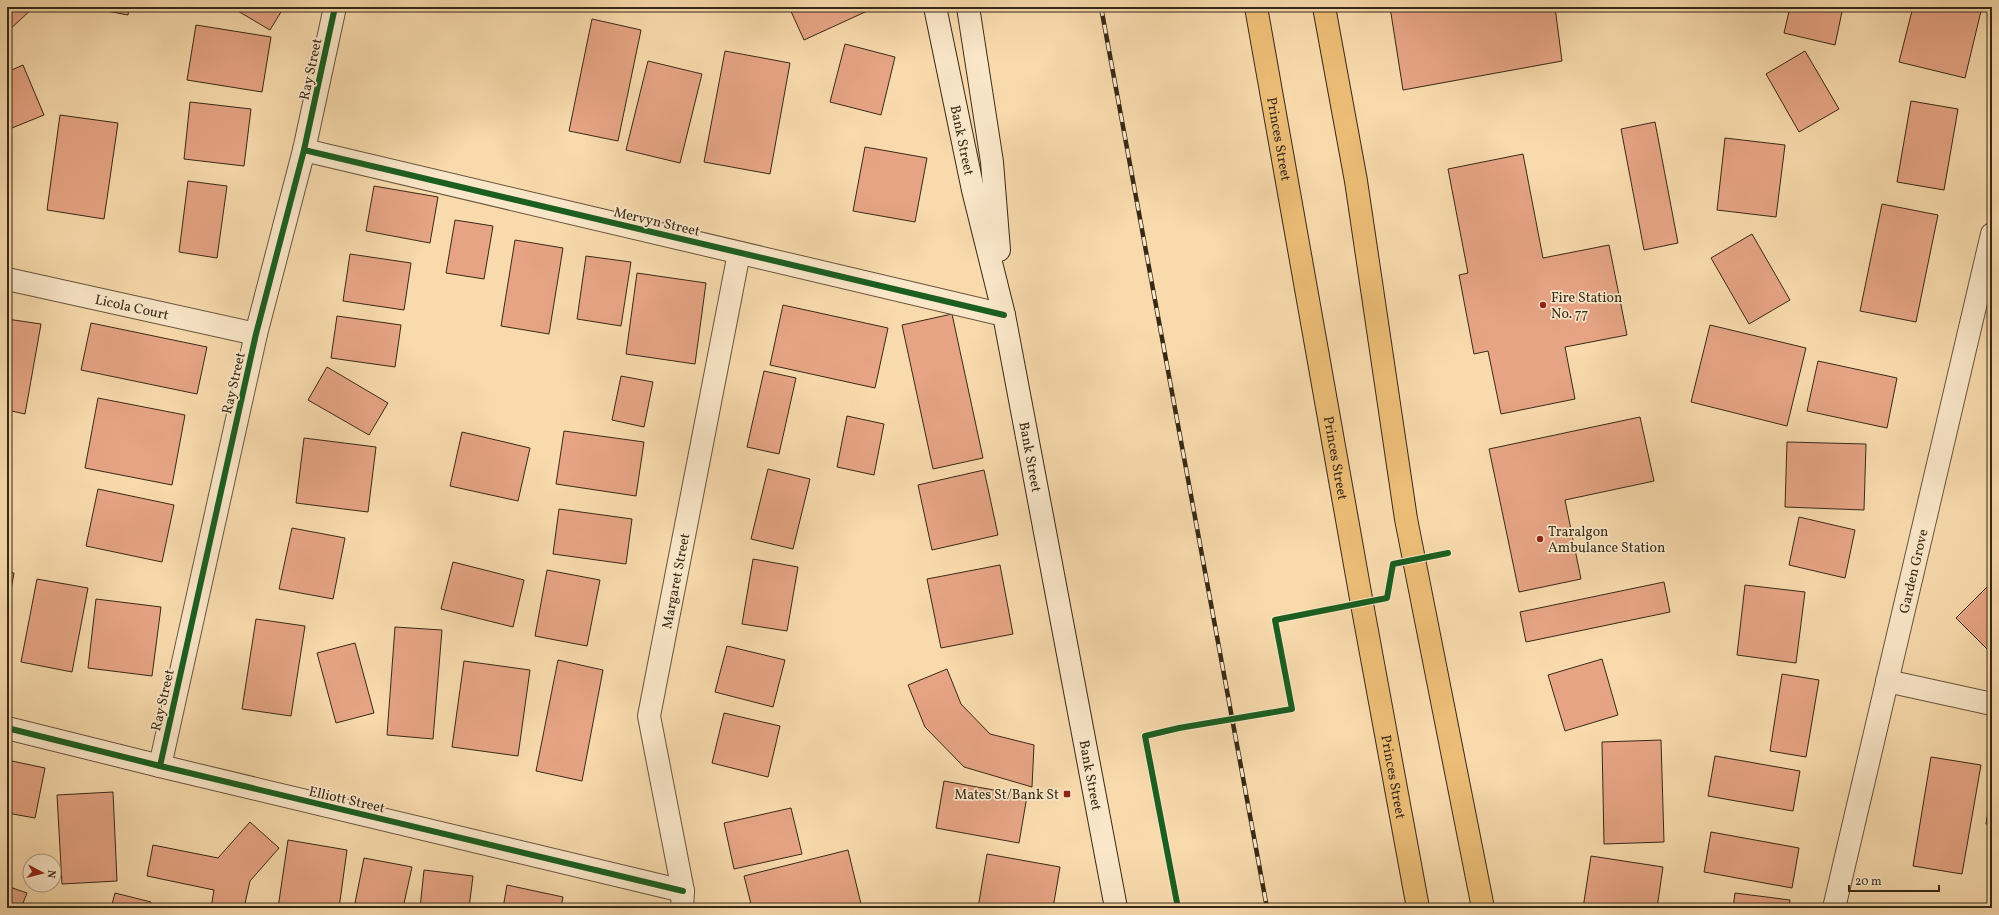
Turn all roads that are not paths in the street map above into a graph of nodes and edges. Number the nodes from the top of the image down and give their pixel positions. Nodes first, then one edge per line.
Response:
1 (335, 7) edge
2 (935, 7) edge
3 (968, 7) edge
4 (1256, 7) edge
5 (1324, 7) edge
6 (304, 150) junction
7 (1992, 234) edge
8 (739, 253) junction
9 (7, 279) edge
10 (1004, 315) junction
11 (256, 334) junction
12 (1887, 681) junction
13 (1992, 704) edge
14 (7, 728) edge
15 (160, 766) junction
16 (682, 899) edge
17 (1116, 908) edge
18 (1418, 908) edge
19 (1483, 908) edge
20 (1834, 908) edge

1 - 6 street, Ray Street
2 - 10 street, Bank Street
3 - 10 street
4 - 18 highway, Princes Street
5 - 19 highway
6 - 8 street, Mervyn Street
6 - 11 street, Ray Street
7 - 12 street, Garden Grove
8 - 10 street, Mervyn Street
8 - 16 street, Margaret Street
9 - 11 street, Licola Court
10 - 17 street, Bank Street
11 - 15 street, Ray Street
12 - 13 street
12 - 20 street, Garden Grove
14 - 15 street, Elliott Street
15 - 16 street, Elliott Street

